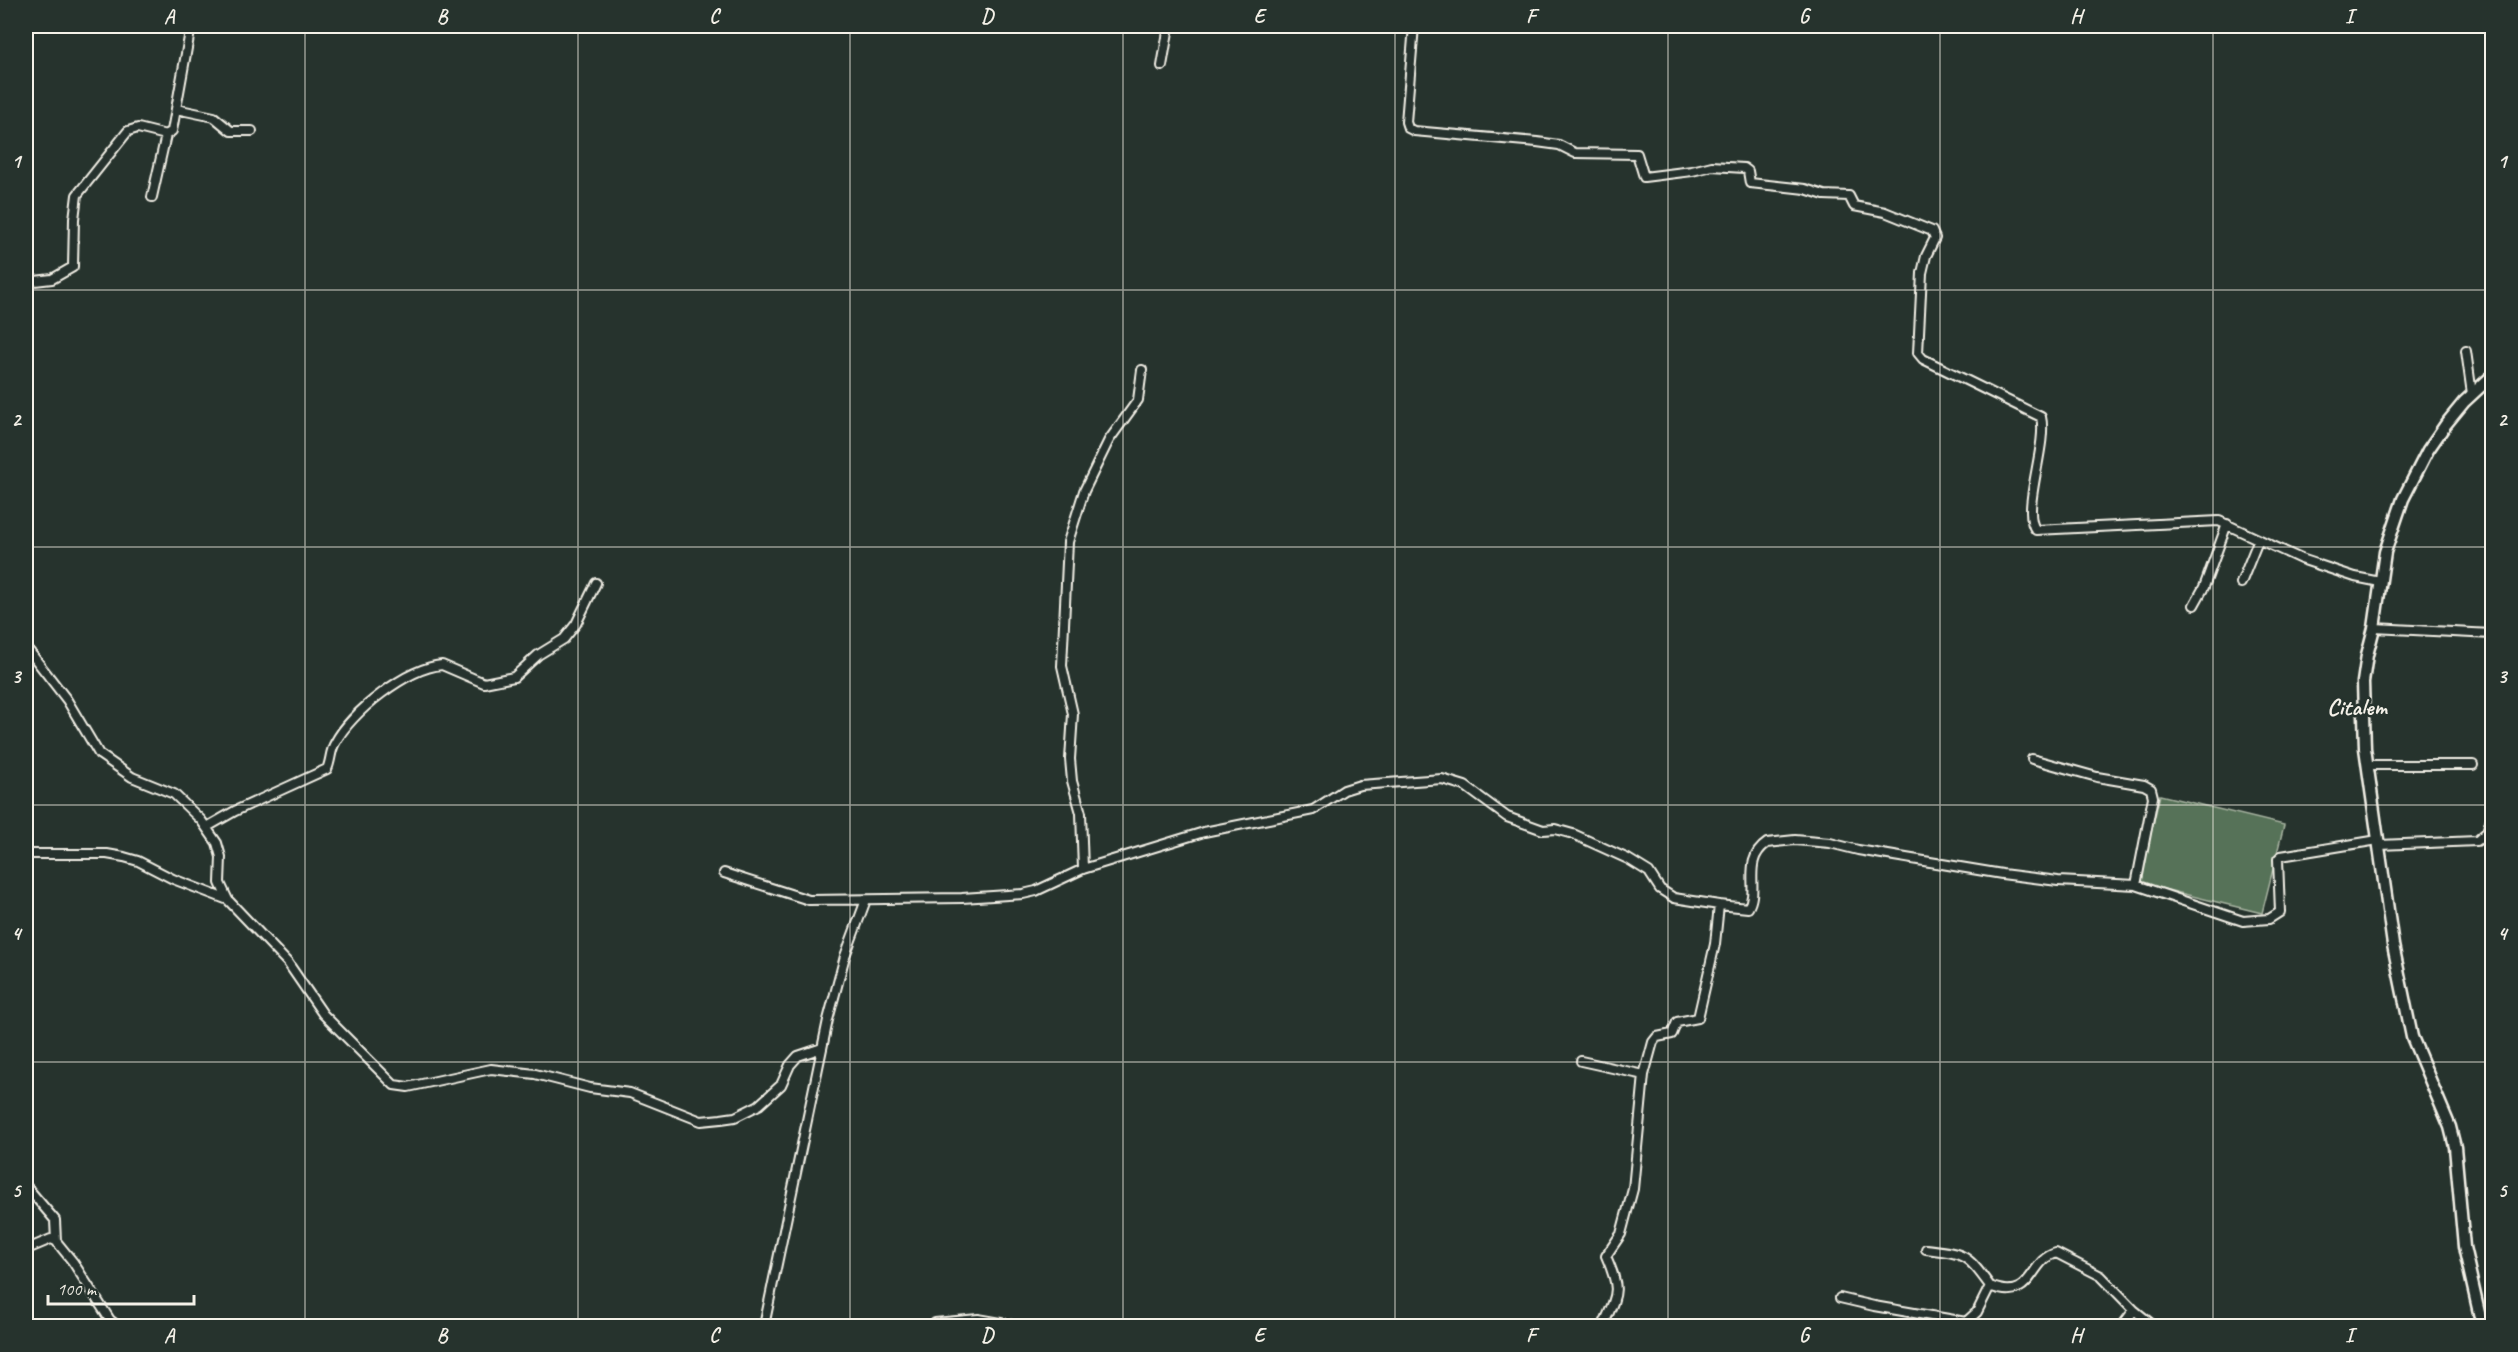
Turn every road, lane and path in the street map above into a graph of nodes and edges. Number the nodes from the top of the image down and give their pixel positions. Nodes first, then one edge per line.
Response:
1 (191, 26) edge
2 (1169, 26) edge
3 (1414, 26) edge
4 (1162, 66) dead end
5 (177, 109) junction
6 (252, 131) dead end
7 (166, 135) junction
8 (152, 197) dead end
9 (26, 282) edge
10 (2466, 351) dead end
11 (1142, 370) dead end
12 (2493, 376) edge
13 (2472, 394) junction
14 (2227, 524) junction
15 (2258, 541) junction
16 (2380, 582) junction
17 (597, 583) dead end
18 (2241, 583) dead end
19 (2194, 605) dead end
20 (2374, 628) junction
21 (2493, 634) edge
22 (26, 647) edge
23 (2032, 759) dead end
24 (2367, 765) junction
25 (2473, 765) dead end
26 (2493, 815) edge
27 (207, 827) junction
28 (2379, 842) junction
29 (26, 854) edge
30 (1083, 869) junction
31 (724, 873) dead end
32 (2136, 885) junction
33 (228, 900) junction
34 (866, 900) junction
35 (1719, 905) junction
36 (822, 1048) junction
37 (1581, 1060) dead end
38 (1644, 1075) junction
39 (26, 1186) edge
40 (56, 1241) junction
41 (26, 1246) edge
42 (1926, 1249) dead end
43 (1990, 1286) junction
44 (1840, 1298) dead end
45 (2134, 1310) junction
46 (935, 1323) dead end
47 (118, 1326) edge
48 (764, 1326) edge
49 (1018, 1326) edge
50 (1603, 1326) edge
51 (2122, 1326) edge
52 (2154, 1326) edge
53 (2482, 1326) edge

1 - 5 street
2 - 4 street
3 - 14 street
5 - 6 street
5 - 7 street
7 - 8 street
7 - 9 street
10 - 13 street
11 - 30 street
12 - 13 main road
13 - 16 main road
14 - 15 street
14 - 19 street
15 - 16 street
15 - 18 street
16 - 20 main road
17 - 27 street
20 - 21 street
20 - 24 main road
22 - 27 street
23 - 32 street
24 - 25 street
24 - 28 main road
26 - 28 street
27 - 33 street
28 - 32 street
28 - 53 main road
29 - 33 street
30 - 34 street
30 - 35 street
31 - 34 street
32 - 35 street
33 - 36 street
34 - 36 street
35 - 38 street
36 - 48 street
37 - 38 street
38 - 50 street
39 - 40 street
40 - 41 street
40 - 47 street
42 - 43 street
43 - 44 street
43 - 45 street
45 - 51 street
45 - 52 street
46 - 49 street

